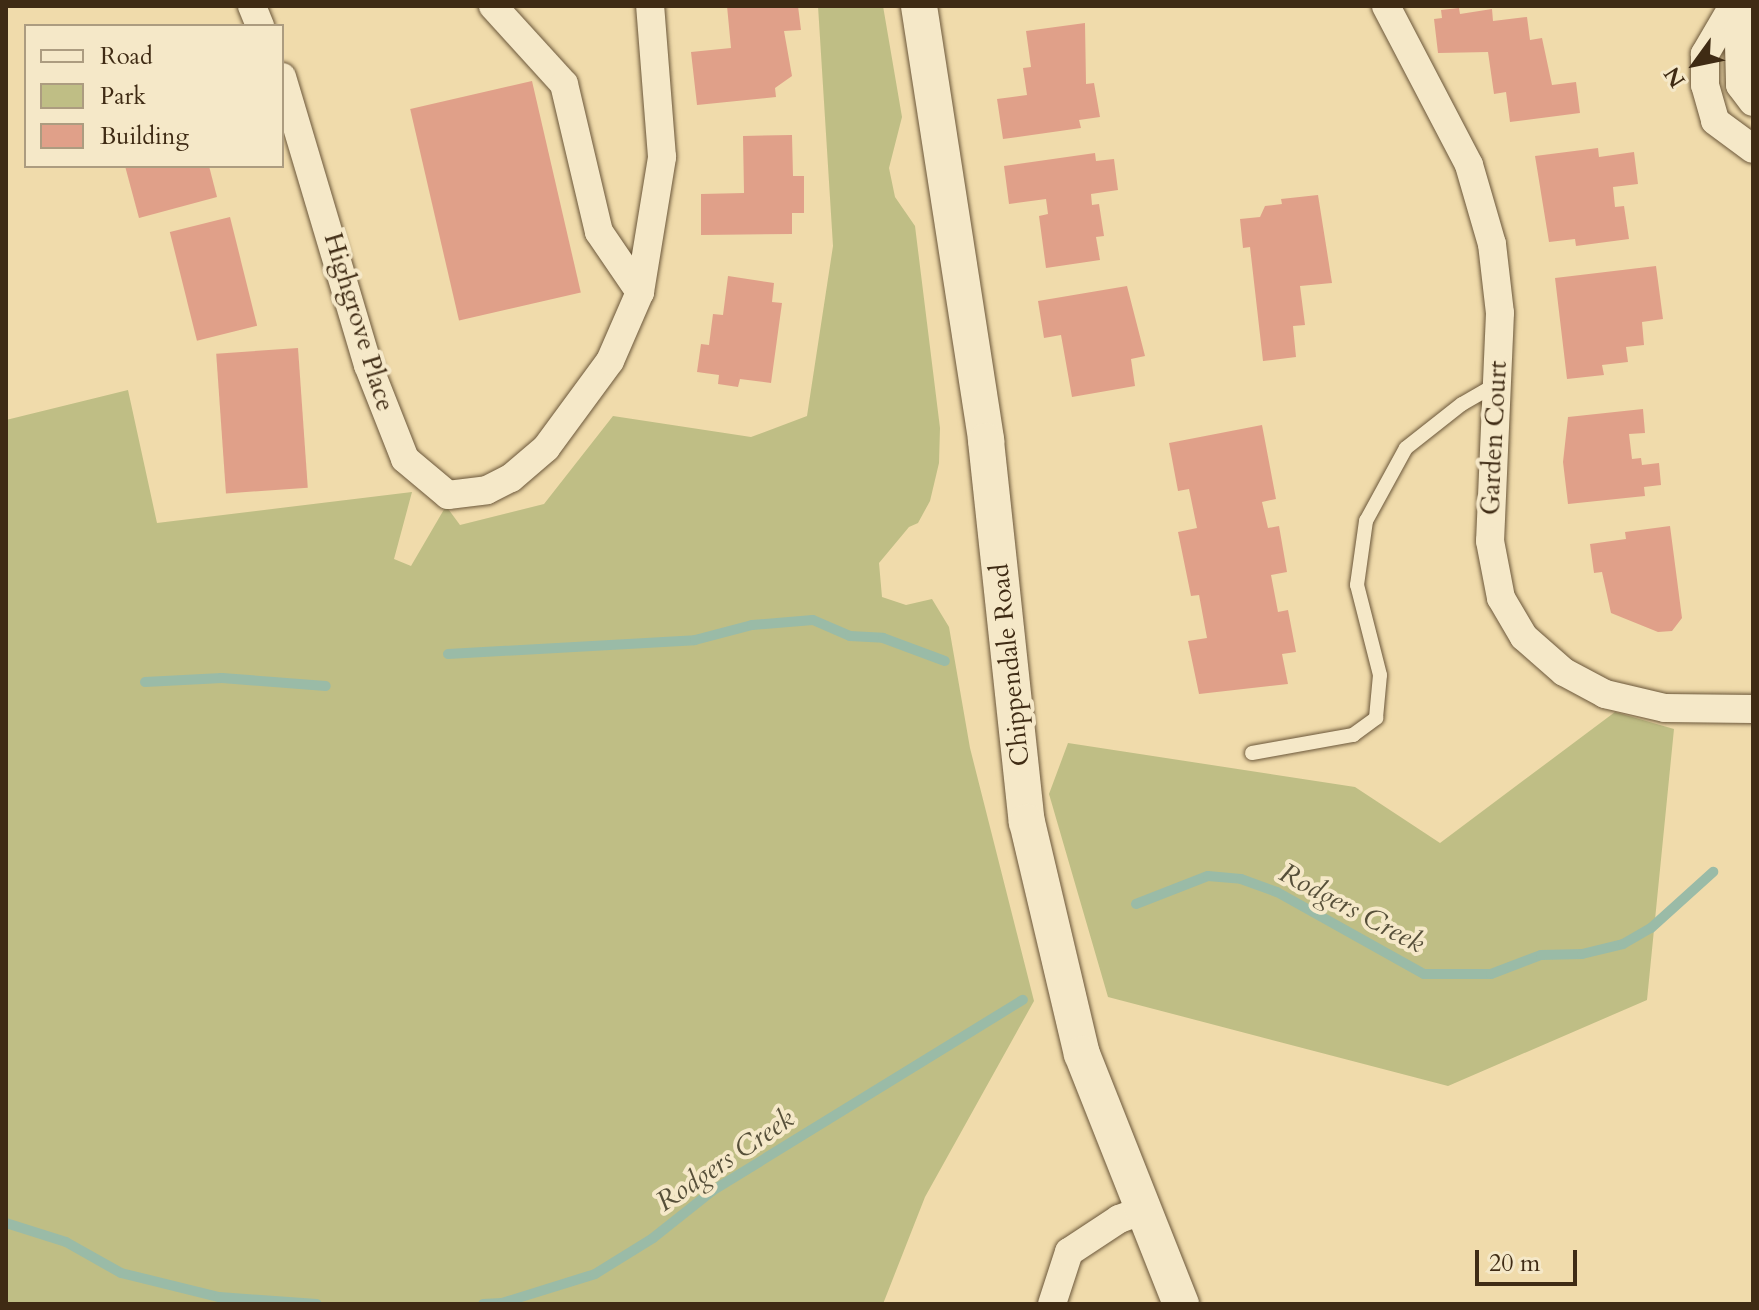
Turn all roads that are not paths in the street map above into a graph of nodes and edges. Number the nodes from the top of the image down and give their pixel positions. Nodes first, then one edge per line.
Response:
1 (493, 6) edge
2 (650, 6) edge
3 (919, 6) edge
4 (1386, 6) edge
5 (1736, 6) edge
6 (284, 84) edge
7 (1753, 102) edge
8 (1753, 149) edge
9 (640, 292) junction
10 (1496, 384) junction
11 (1753, 709) edge
12 (1252, 753) dead end
13 (1144, 1210) junction
14 (1052, 1304) edge
15 (1181, 1304) edge

1 - 9 street
2 - 9 street, Highgrove Place
3 - 13 street, Chippendale Road
4 - 10 street, Garden Court
5 - 7 street
5 - 8 street
6 - 9 street, Highgrove Place
10 - 11 street, Garden Court
10 - 12 lane
13 - 14 street
13 - 15 street, Chippendale Road

